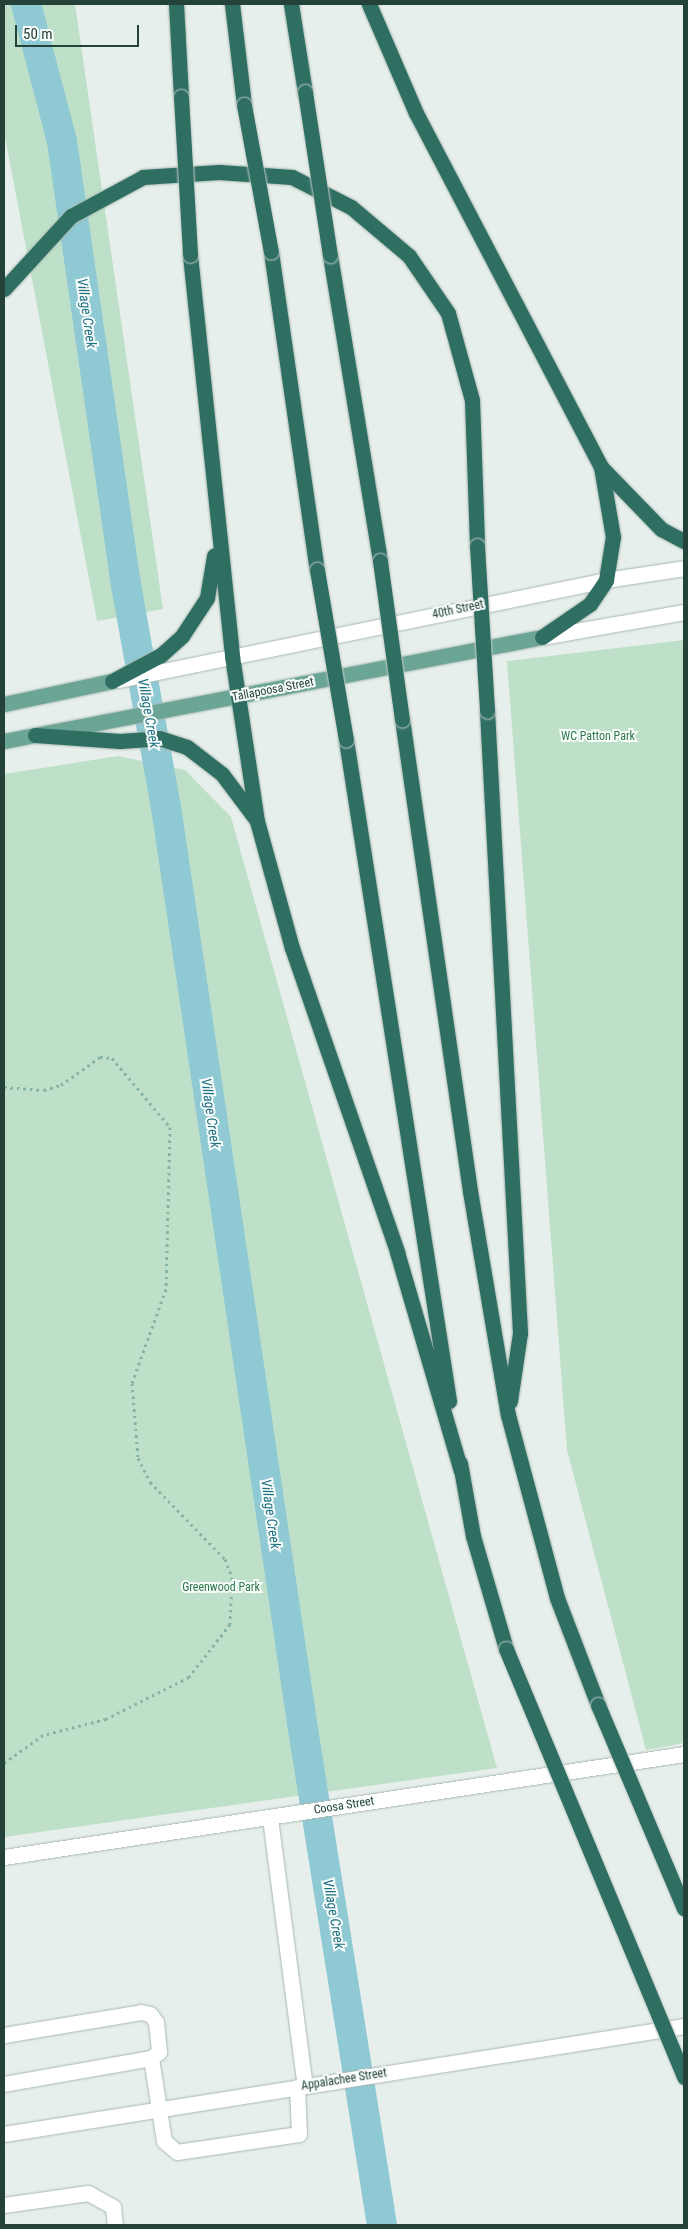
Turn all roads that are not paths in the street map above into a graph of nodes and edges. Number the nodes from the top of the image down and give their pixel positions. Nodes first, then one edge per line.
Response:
1 (176, 4) edge
2 (232, 4) edge
3 (291, 4) edge
4 (369, 4) edge
5 (4, 289) edge
6 (601, 467) junction
7 (214, 484) junction
8 (684, 541) edge
9 (684, 568) edge
10 (606, 580) junction
11 (684, 612) edge
12 (542, 637) junction
13 (232, 656) junction
14 (112, 681) junction
15 (239, 697) junction
16 (4, 704) edge
17 (35, 734) junction
18 (4, 741) edge
19 (257, 821) junction
20 (508, 1415) junction
21 (461, 1471) junction
22 (684, 1754) edge
23 (276, 1817) junction
24 (4, 1857) edge
25 (684, 1909) edge
26 (684, 2026) edge
27 (4, 2035) edge
28 (151, 2058) junction
29 (684, 2077) edge
30 (4, 2084) edge
31 (307, 2085) junction
32 (159, 2109) junction
33 (4, 2134) edge
34 (4, 2204) edge
35 (115, 2225) edge

1 - 7 highway, bridge
2 - 21 highway, bridge
3 - 20 highway, bridge
4 - 6 highway
5 - 20 highway, bridge
6 - 8 highway
6 - 10 highway
7 - 13 highway
7 - 14 highway
9 - 10 street, 40th Street
10 - 12 highway
10 - 13 street, 40th Street
11 - 12 street
12 - 15 main road, Tallapoosa Street
13 - 14 street
13 - 15 highway
14 - 16 main road
15 - 17 main road, Tallapoosa Street
15 - 19 highway
17 - 18 main road, Tallapoosa Street
17 - 19 highway
19 - 21 highway
20 - 25 highway, bridge
21 - 29 highway, bridge
22 - 23 street, Coosa Street
23 - 24 street, Coosa Street
23 - 31 street
26 - 31 street, Appalachee Street
27 - 28 street
28 - 30 street
28 - 32 street
31 - 32 street, Appalachee Street
31 - 32 street
32 - 33 street, Appalachee Street
34 - 35 street

